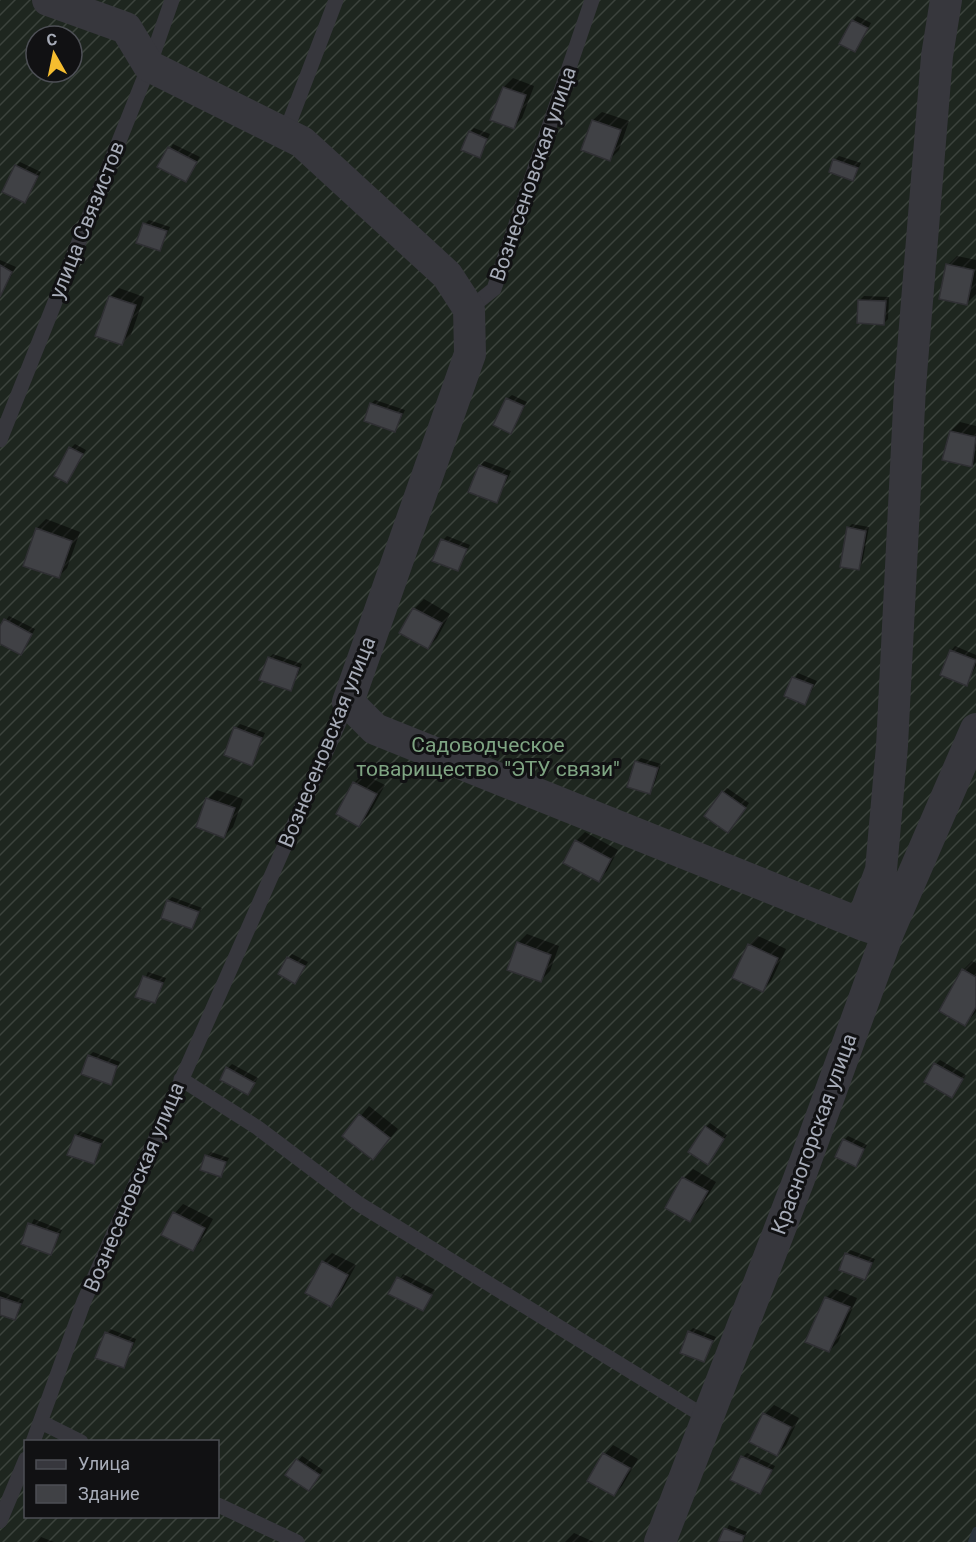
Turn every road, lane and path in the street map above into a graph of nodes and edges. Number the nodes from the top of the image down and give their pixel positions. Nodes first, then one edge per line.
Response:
1 (48, 0) edge
2 (172, 0) edge
3 (336, 0) edge
4 (592, 0) edge
5 (946, 0) edge
6 (149, 66) junction
7 (285, 134) junction
8 (469, 309) junction
9 (0, 440) edge
10 (348, 702) junction
11 (976, 729) edge
12 (875, 929) junction
13 (181, 1079) junction
14 (707, 1418) junction
15 (40, 1422) junction
16 (34, 1440) edge
17 (77, 1440) edge
18 (24, 1464) edge
19 (219, 1505) edge
20 (0, 1521) edge
21 (297, 1542) edge
22 (660, 1542) edge

1 - 6 street
2 - 6 lane, улица Связистов
3 - 7 lane
4 - 8 lane, Вознесеновская улица
5 - 12 street
6 - 7 street
6 - 9 lane, улица Связистов
7 - 8 street
8 - 10 street, Вознесеновская улица
10 - 12 street
10 - 13 lane, Вознесеновская улица
11 - 12 street, Красногорская улица
12 - 14 street, Красногорская улица
13 - 14 lane
13 - 15 lane, Вознесеновская улица
14 - 22 street, Красногорская улица
15 - 16 lane, Вознесеновская улица
15 - 17 lane
18 - 20 lane
19 - 21 lane

